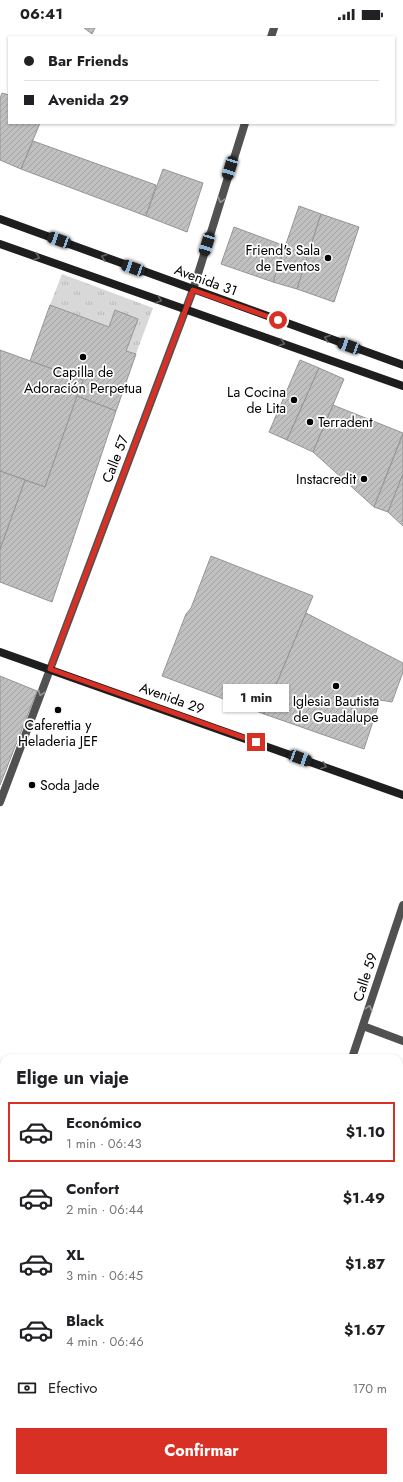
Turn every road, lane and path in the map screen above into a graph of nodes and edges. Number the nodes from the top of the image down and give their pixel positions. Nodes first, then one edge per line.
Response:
1 (245, 124) edge
2 (0, 219) edge
3 (0, 244) edge
4 (193, 290) junction
5 (186, 309) junction
6 (403, 365) edge
7 (403, 386) edge
8 (0, 652) edge
9 (50, 669) junction
10 (403, 794) edge
11 (0, 802) edge
12 (403, 905) edge
13 (363, 1026) junction
14 (403, 1041) edge
15 (353, 1054) edge

1 -> 4 street, Calle 57
4 -> 2 main road, Avenida 31
3 -> 5 main road
4 - 5 street, Calle 57
6 -> 4 main road, Avenida 31
5 -> 7 main road
5 - 9 street, Calle 57
8 - 9 main road, Avenida 29
9 -> 10 main road, Avenida 29
9 -> 11 street, Calle 57
13 -> 12 street, Calle 59
13 - 14 street
13 - 15 street, Calle 59

